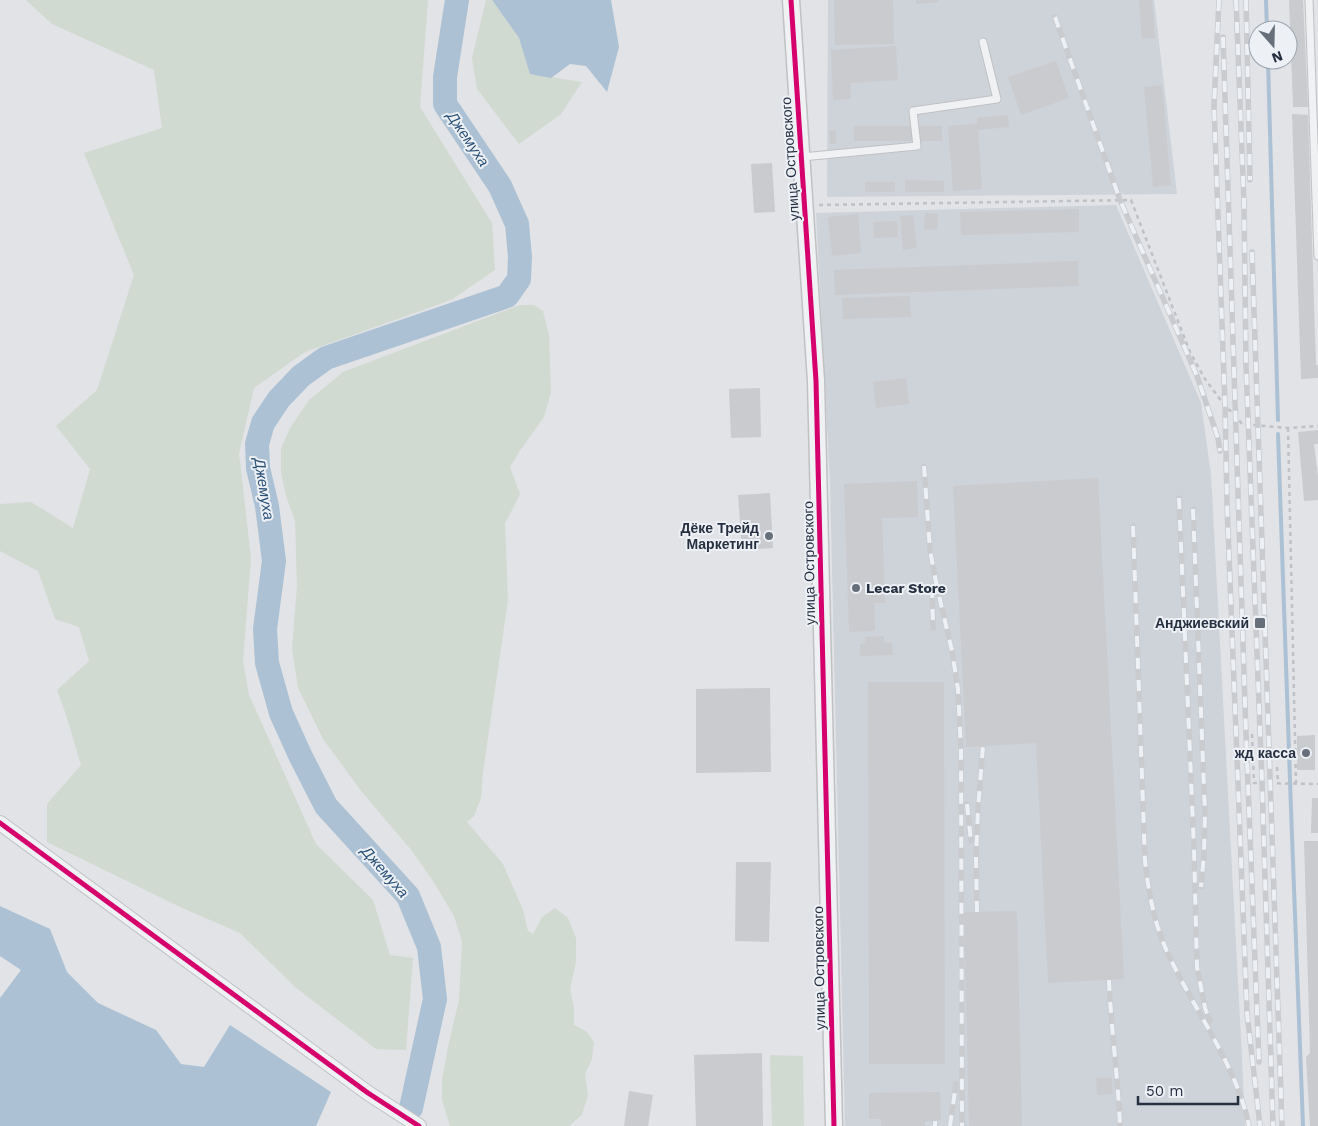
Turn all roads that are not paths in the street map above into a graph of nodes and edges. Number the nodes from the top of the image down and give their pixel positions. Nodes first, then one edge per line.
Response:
1 (791, 0) edge
2 (1310, 0) edge
3 (983, 42) dead end
4 (1316, 94) edge
5 (801, 157) junction
6 (1318, 256) edge
7 (0, 823) edge
8 (419, 1126) edge
9 (834, 1126) edge

1 - 5 street, улица Островского
2 - 4 lane
3 - 5 lane
4 - 6 lane
5 - 9 street, улица Островского
7 - 8 street

